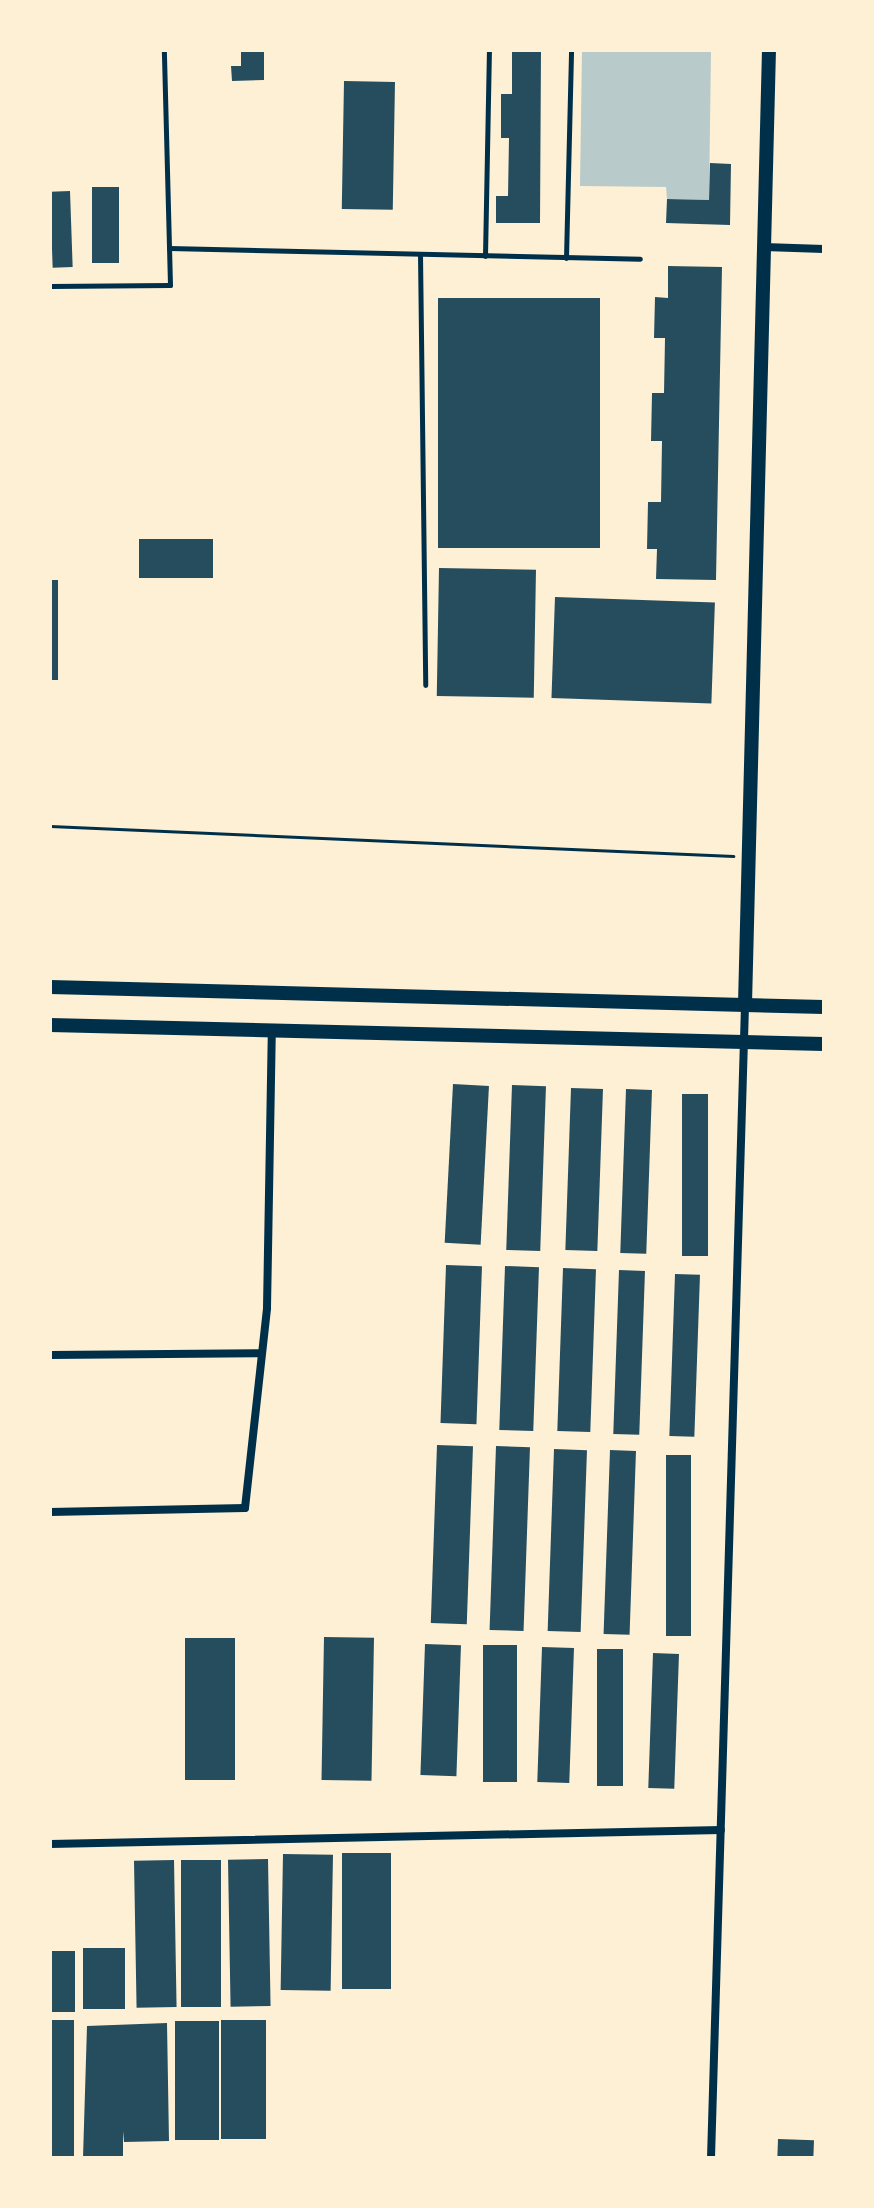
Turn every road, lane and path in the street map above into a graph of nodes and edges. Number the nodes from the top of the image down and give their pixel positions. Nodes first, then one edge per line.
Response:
1 (164, 50) edge
2 (489, 50) edge
3 (571, 50) edge
4 (769, 50) edge
5 (764, 247) junction
6 (169, 248) junction
7 (824, 249) edge
8 (420, 254) junction
9 (485, 256) junction
10 (566, 258) junction
11 (640, 259) dead end
12 (50, 286) edge
13 (425, 685) dead end
14 (50, 826) edge
15 (748, 856) junction
16 (50, 987) edge
17 (745, 1004) junction
18 (824, 1007) edge
19 (50, 1025) edge
20 (272, 1031) junction
21 (744, 1042) junction
22 (824, 1044) edge
23 (261, 1353) junction
24 (50, 1355) edge
25 (50, 1512) edge
26 (721, 1830) junction
27 (50, 1844) edge
28 (711, 2158) edge

1 - 6 lane
2 - 9 lane
3 - 10 lane
4 - 5 main road
5 - 7 street
5 - 15 main road
6 - 8 lane
6 - 12 lane
8 - 9 lane
8 - 13 lane
9 - 10 lane
10 - 11 lane
14 - 15 path
15 - 17 main road
16 - 17 main road
17 - 18 main road
17 - 21 street
19 - 20 main road
20 - 21 main road
20 - 23 street
21 - 22 main road
21 - 26 street
23 - 24 street
23 - 25 street
26 - 27 street
26 - 28 street

